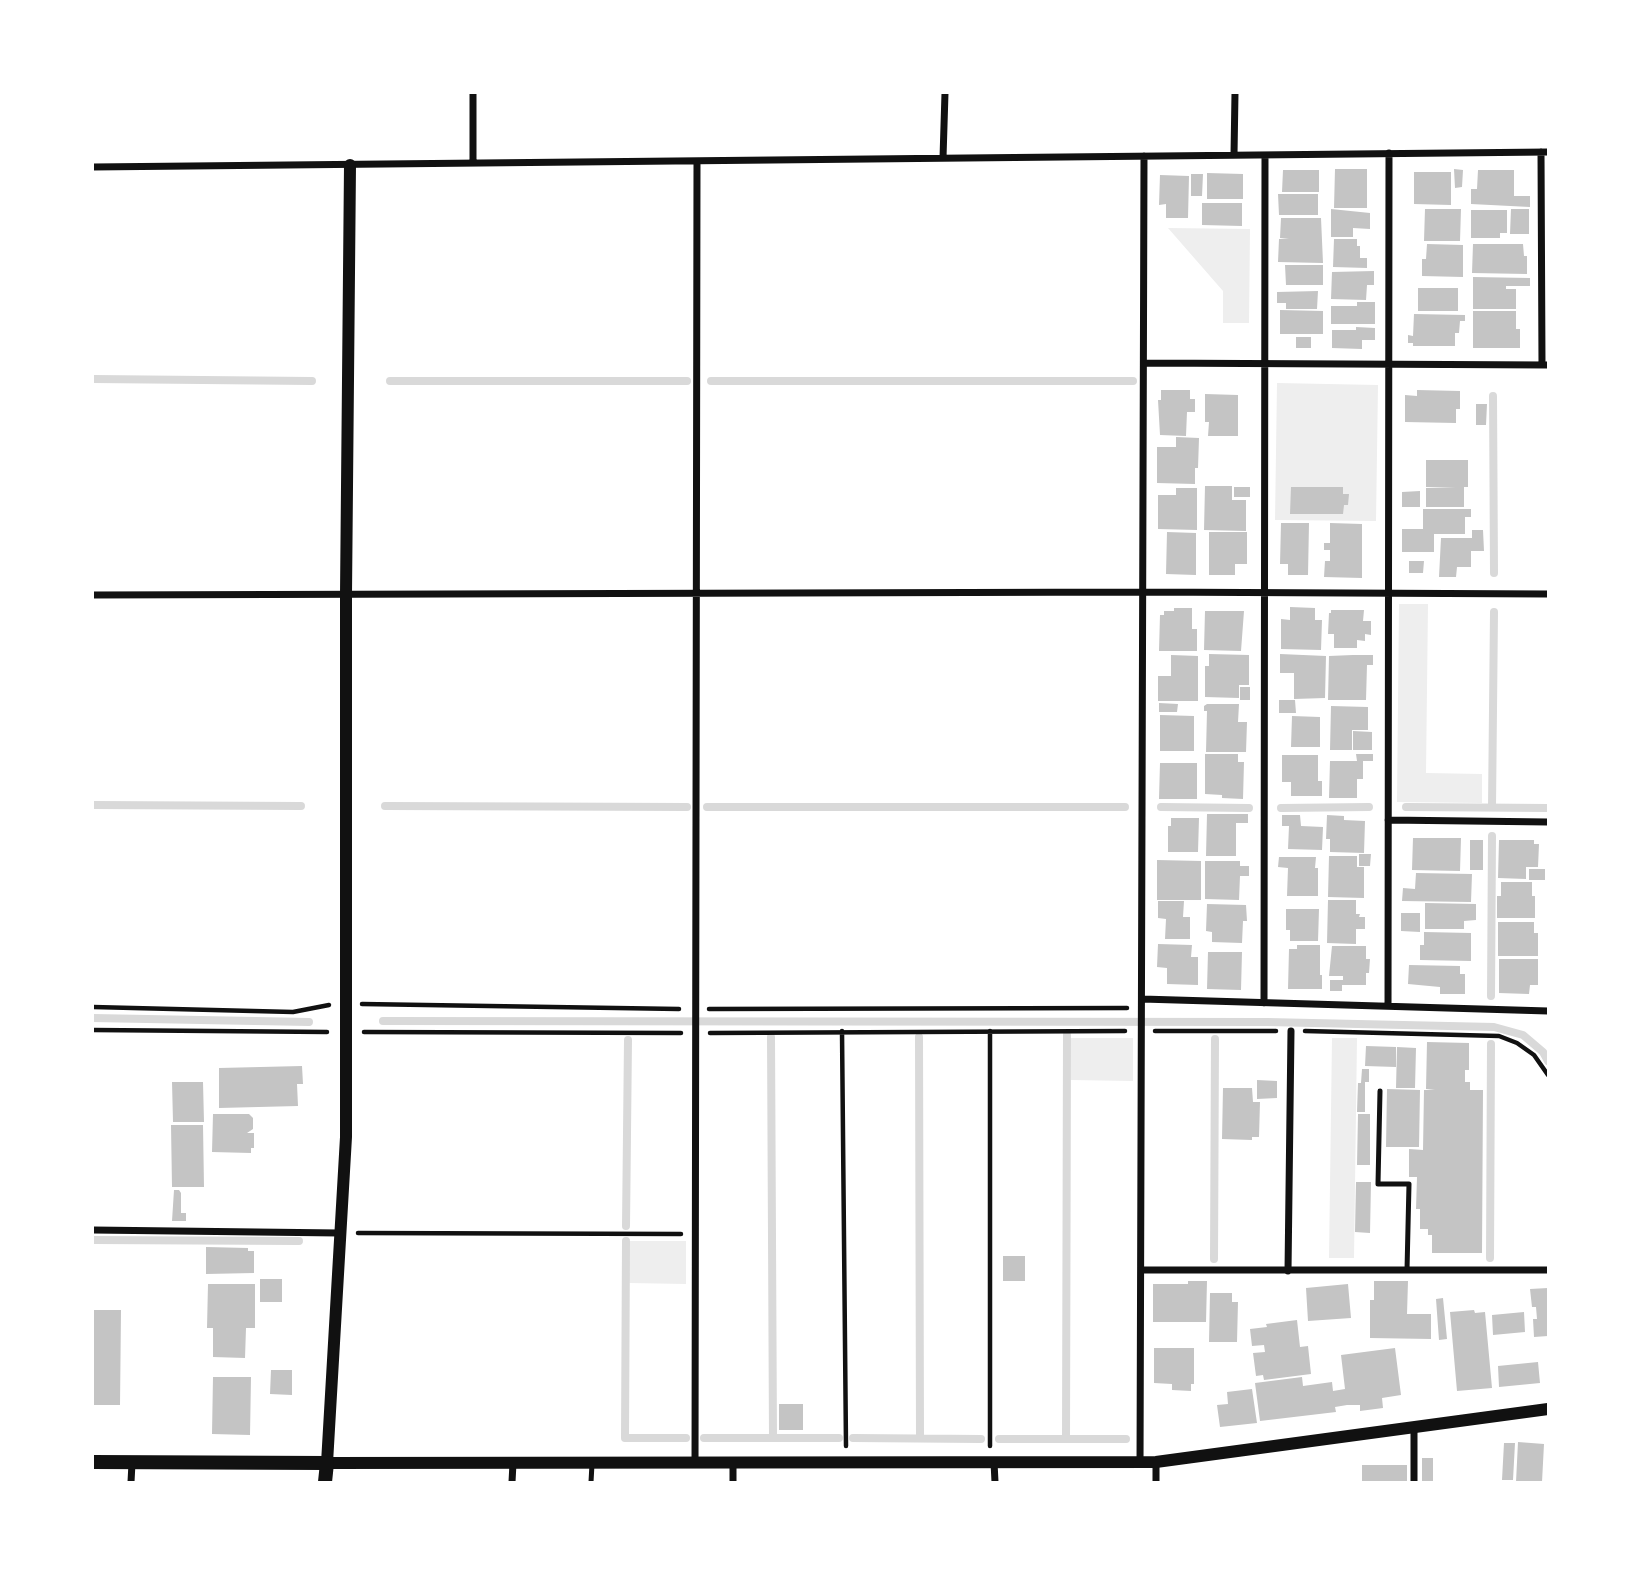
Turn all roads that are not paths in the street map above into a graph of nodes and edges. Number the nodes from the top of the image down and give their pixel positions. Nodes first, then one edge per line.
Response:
1 (474, 93) edge
2 (945, 93) edge
3 (1235, 93) edge
4 (1545, 152) edge
5 (1389, 153) junction
6 (1234, 155) junction
7 (1265, 155) junction
8 (1144, 156) junction
9 (943, 158) junction
10 (697, 161) junction
11 (473, 163) junction
12 (350, 165) junction
13 (93, 167) edge
14 (1144, 363) junction
15 (1265, 364) junction
16 (1389, 364) junction
17 (1545, 365) edge
18 (1143, 592) junction
19 (697, 593) junction
20 (1265, 593) junction
21 (346, 594) junction
22 (1388, 594) junction
23 (1548, 594) edge
24 (93, 595) edge
25 (1388, 820) junction
26 (1548, 822) edge
27 (1264, 1003) junction
28 (1388, 1006) junction
29 (1142, 1007) junction
30 (1548, 1011) edge
31 (1291, 1031) road end
32 (1380, 1091) dead end
33 (93, 1230) edge
34 (339, 1233) junction
35 (1141, 1270) junction
36 (1407, 1270) junction
37 (1548, 1270) edge
38 (1287, 1271) junction
39 (1548, 1409) edge
40 (1414, 1427) junction
41 (93, 1462) edge
42 (695, 1462) junction
43 (733, 1462) junction
44 (992, 1462) junction
45 (1140, 1462) junction
46 (1156, 1462) junction
47 (132, 1463) junction
48 (327, 1463) junction
49 (513, 1463) junction
50 (592, 1463) junction
51 (131, 1482) edge
52 (326, 1482) edge
53 (512, 1482) edge
54 (592, 1482) edge
55 (733, 1482) edge
56 (995, 1482) edge
57 (1156, 1482) edge
58 (1414, 1482) edge

1 - 11 street
2 - 9 street
3 - 6 street
4 - 5 street
4 - 17 street
5 - 7 street
5 - 16 street
6 - 7 street
6 - 8 street
7 - 15 street
8 - 9 street
8 - 14 street
9 - 10 street
10 - 11 street
10 - 19 street
11 - 12 street
12 - 13 street
12 - 21 street
14 - 15 street
14 - 18 street
15 - 16 street
15 - 20 street
16 - 17 street
16 - 22 street
18 - 19 street
18 - 20 street
18 - 29 street
19 - 21 street
19 - 42 street
20 - 22 street
20 - 27 street
21 - 24 street
21 - 34 street
22 - 23 street
22 - 25 street
25 - 26 street
25 - 28 street
27 - 28 street
27 - 29 street
28 - 30 street
29 - 35 street
31 - 38 street
32 - 36 lane
33 - 34 street
34 - 48 street
35 - 38 street
35 - 45 street
36 - 37 street
36 - 38 street
39 - 40 street
40 - 46 street
40 - 58 street
41 - 47 main road
42 - 43 street
42 - 50 street
43 - 44 street
43 - 55 street
44 - 45 street
44 - 56 street
45 - 46 street
46 - 57 street
47 - 48 main road
47 - 51 street
48 - 49 street
48 - 52 main road
49 - 50 street
49 - 53 street
50 - 54 lane

